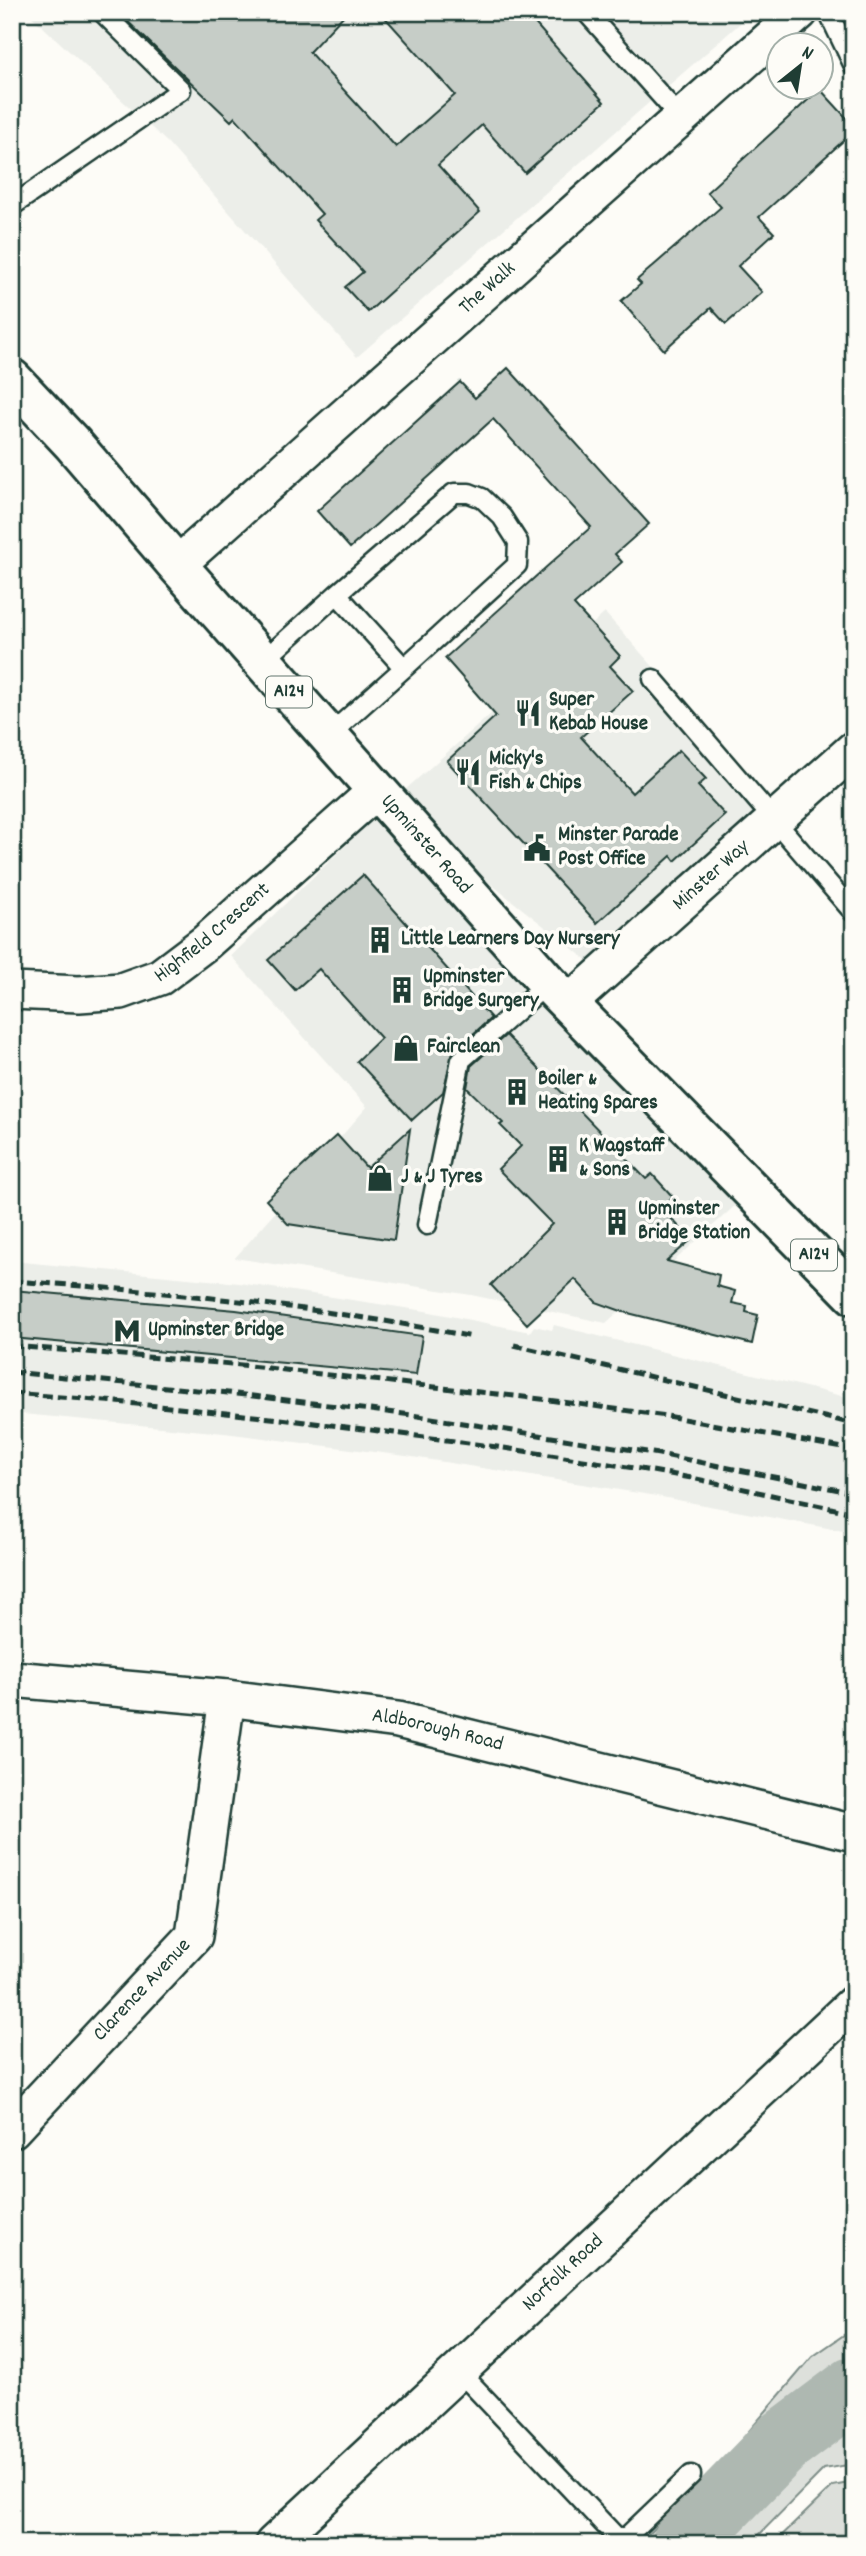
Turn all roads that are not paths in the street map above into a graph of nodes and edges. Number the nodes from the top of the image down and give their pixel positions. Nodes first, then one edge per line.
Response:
1 (102, 12) edge
2 (586, 12) edge
3 (800, 12) edge
4 (828, 12) edge
5 (854, 66) edge
6 (680, 117) junction
7 (12, 206) edge
8 (12, 379) edge
9 (177, 565) junction
10 (337, 594) junction
11 (262, 662) junction
12 (404, 668) junction
13 (653, 679) dead end
14 (328, 736) junction
15 (854, 749) edge
16 (377, 790) junction
17 (774, 822) junction
18 (854, 913) edge
19 (12, 991) edge
20 (559, 993) junction
21 (427, 1225) dead end
22 (854, 1295) edge
23 (12, 1679) edge
24 (227, 1698) junction
25 (854, 1833) edge
26 (854, 2003) edge
27 (12, 2130) edge
28 (459, 2371) junction
29 (691, 2475) dead end
30 (620, 2543) edge
31 (273, 2544) edge

1 - 7 lane
2 - 6 lane
3 - 6 street, The Walk
4 - 5 lane
6 - 9 street, The Walk
8 - 9 main road, Upminster Road / A124
9 - 11 main road, Upminster Road / A124
10 - 11 lane
10 - 12 lane
10 - 12 lane
11 - 14 main road, Upminster Road / A124
12 - 14 lane
13 - 17 lane
14 - 16 main road, Upminster Road / A124
15 - 17 street, Minster Way
16 - 19 street, Highfield Crescent
16 - 20 main road, Upminster Road / A124
17 - 18 lane
17 - 20 street, Minster Way
20 - 21 lane
20 - 22 main road, Upminster Road / A124
23 - 24 street, Aldborough Road
24 - 25 street, Aldborough Road
24 - 27 street, Clarence Avenue
26 - 28 street, Norfolk Road
28 - 30 lane
28 - 31 street, Norfolk Road
29 - 30 lane

